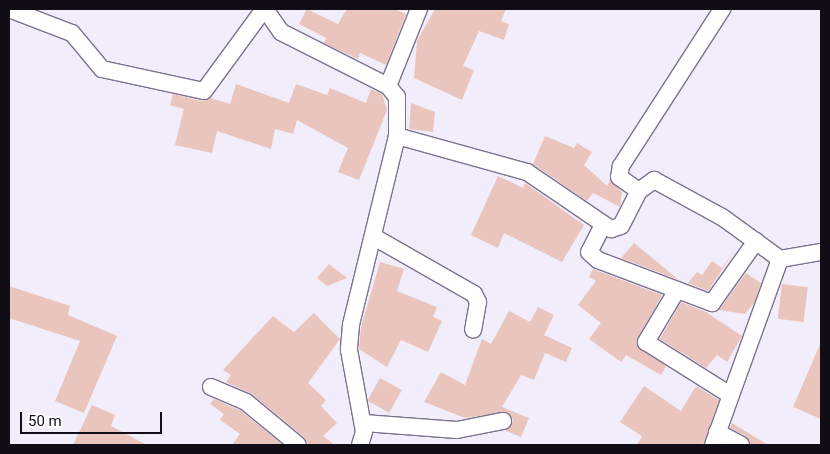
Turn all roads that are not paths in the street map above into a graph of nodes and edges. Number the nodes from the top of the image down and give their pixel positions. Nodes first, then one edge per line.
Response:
1 (9, 9) edge
2 (265, 9) edge
3 (418, 9) edge
4 (722, 9) edge
5 (388, 86) junction
6 (397, 136) junction
7 (639, 191) junction
8 (603, 225) junction
9 (374, 237) junction
10 (756, 241) junction
11 (821, 252) edge
12 (780, 259) junction
13 (676, 290) junction
14 (473, 330) dead end
15 (211, 387) dead end
16 (730, 395) junction
17 (503, 421) dead end
18 (364, 423) junction
19 (715, 438) edge
20 (298, 445) edge
21 (360, 445) edge
22 (741, 445) edge

1 - 2 street
2 - 5 street
3 - 5 street
4 - 7 street
5 - 6 street
6 - 8 street
6 - 9 street
7 - 8 street
7 - 10 street
8 - 13 street
9 - 14 street
9 - 18 street
10 - 12 street
10 - 13 street
11 - 12 street
12 - 16 street
13 - 16 street
15 - 20 street
16 - 19 street
17 - 18 street
18 - 21 street
19 - 22 street

